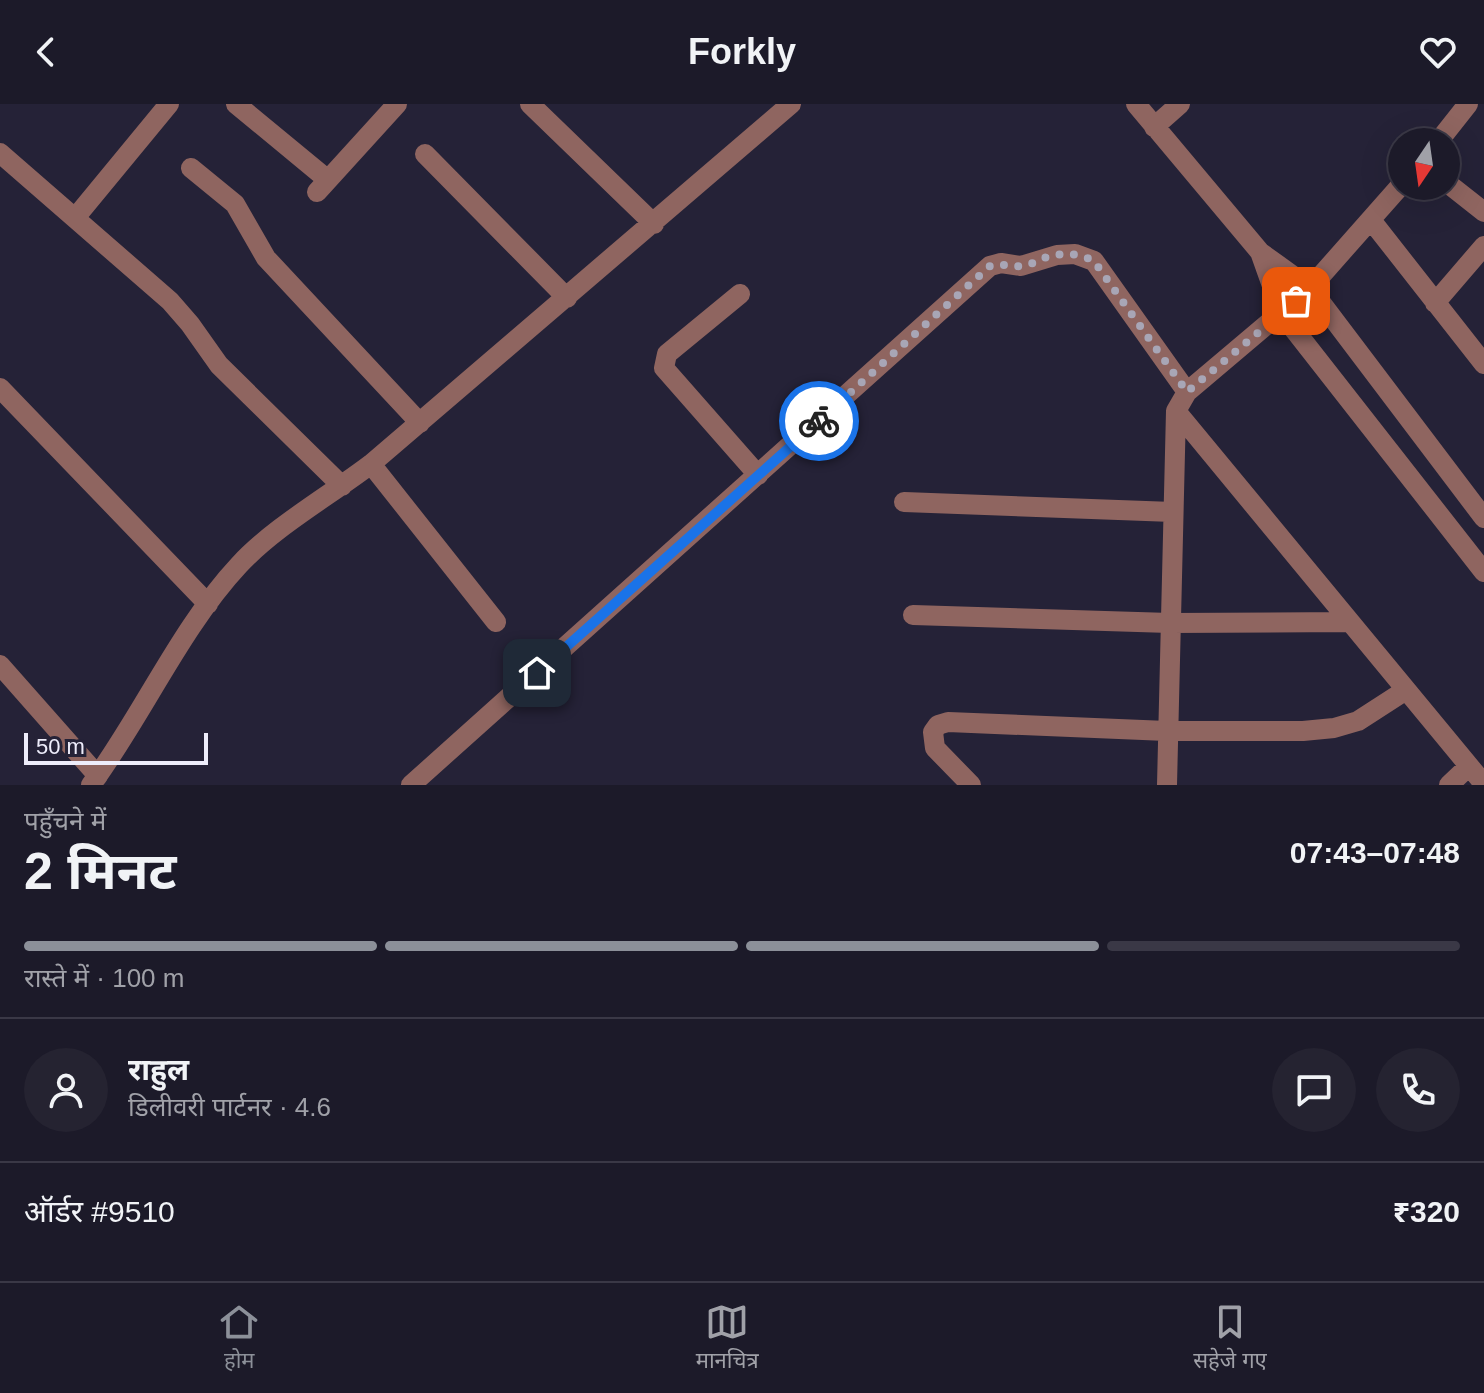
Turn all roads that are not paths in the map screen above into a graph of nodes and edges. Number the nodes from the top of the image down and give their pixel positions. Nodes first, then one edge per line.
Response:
1 (169, 104) edge
2 (236, 104) edge
3 (397, 104) edge
4 (530, 104) edge
5 (791, 104) edge
6 (1136, 104) edge
7 (1180, 104) edge
8 (1468, 104) edge
9 (1154, 127) junction
10 (1449, 128) edge
11 (0, 153) edge
12 (425, 154) dead end
13 (191, 168) dead end
14 (1460, 193) edge
15 (1388, 200) edge
16 (1484, 212) edge
17 (75, 218) junction
18 (1371, 220) junction
19 (654, 224) junction
20 (1484, 246) edge
21 (1260, 252) junction
22 (1310, 288) junction
23 (740, 294) dead end
24 (567, 298) junction
25 (1435, 303) junction
26 (1282, 314) junction
27 (1484, 364) edge
28 (0, 388) edge
29 (1187, 392) junction
30 (1176, 411) junction
31 (420, 423) junction
32 (371, 464) junction
33 (758, 475) junction
34 (342, 486) junction
35 (904, 502) dead end
36 (1173, 512) junction
37 (1484, 518) edge
38 (1484, 572) edge
39 (208, 604) junction
40 (913, 615) dead end
41 (496, 622) dead end
42 (1350, 622) junction
43 (1170, 623) junction
44 (0, 665) edge
45 (1406, 690) junction
46 (1167, 731) junction
47 (1469, 766) junction
48 (94, 781) edge
49 (1484, 784) edge
50 (411, 785) edge
51 (971, 785) edge
52 (1167, 785) edge
53 (1449, 785) edge

1 - 17 street
2 - 3 street
4 - 19 street
5 - 19 street
6 - 9 street
7 - 9 street
8 - 10 street
9 - 21 street
11 - 17 street
12 - 24 street
13 - 31 street
14 - 16 street
15 - 18 street
17 - 34 street
18 - 22 street
18 - 25 street
19 - 24 street
20 - 25 street
21 - 22 street
21 - 26 street
22 - 26 street
22 - 37 street
23 - 33 street
24 - 31 street
25 - 27 street
26 - 29 street
26 - 38 street
28 - 39 street
29 - 30 street
29 - 33 street
30 - 36 street
30 - 42 street
31 - 32 street
32 - 34 street
32 - 41 street
33 - 50 street
34 - 39 street
35 - 36 street
36 - 43 street
39 - 48 street
40 - 43 street
42 - 43 street
42 - 45 street
43 - 46 street
44 - 48 street
45 - 46 street
45 - 47 street
46 - 51 street
46 - 52 street
47 - 49 street
47 - 53 street

